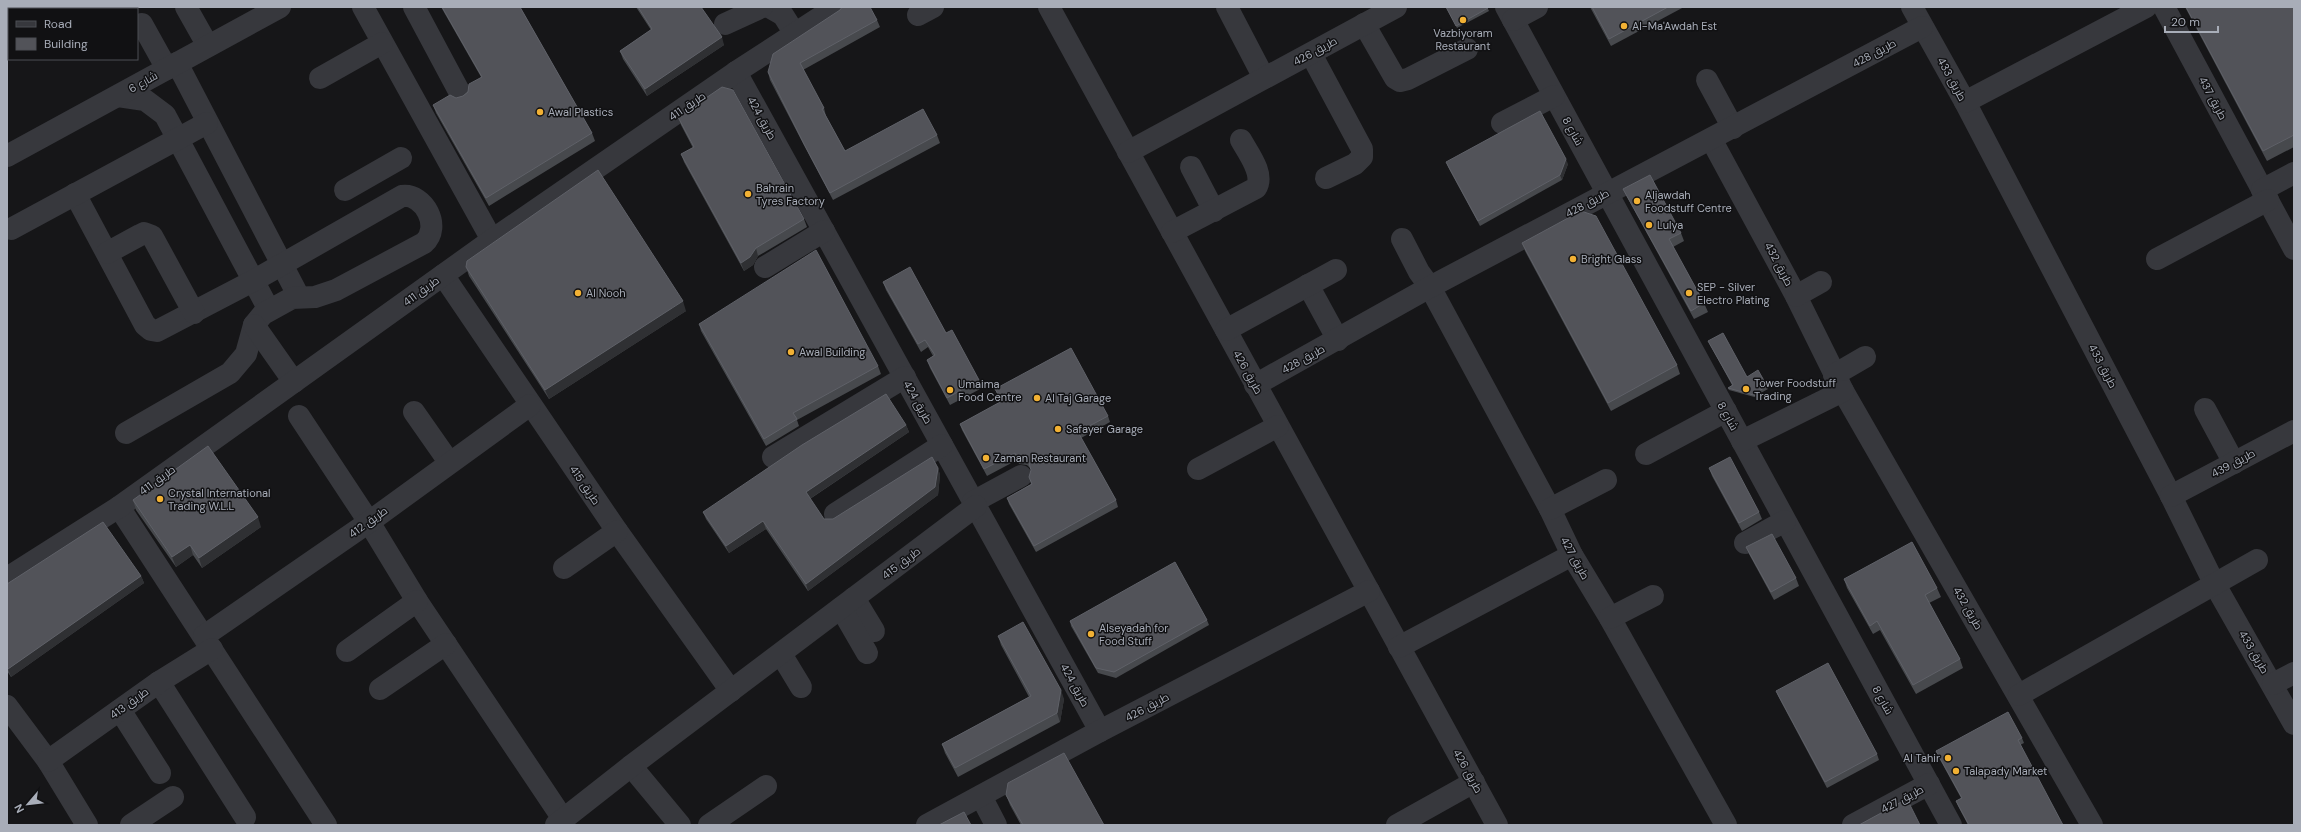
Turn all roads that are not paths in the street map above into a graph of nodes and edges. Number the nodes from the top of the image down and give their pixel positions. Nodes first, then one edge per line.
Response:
1 (186, 7) edge
2 (280, 7) edge
3 (363, 7) edge
4 (414, 7) edge
5 (762, 7) edge
6 (769, 7) edge
7 (836, 7) edge
8 (1049, 7) edge
9 (1227, 7) edge
10 (1396, 7) edge
11 (1537, 7) edge
12 (1912, 7) edge
13 (2146, 7) edge
14 (2164, 7) edge
15 (1509, 14) edge
16 (142, 24) dead end
17 (725, 24) dead end
18 (1364, 24) junction
19 (1922, 27) junction
20 (795, 34) junction
21 (382, 43) junction
22 (208, 46) junction
23 (1467, 49) dead end
24 (1311, 54) junction
25 (172, 66) junction
26 (736, 72) junction
27 (320, 78) dead end
28 (1264, 78) junction
29 (1707, 80) dead end
30 (460, 93) dead end
31 (118, 96) junction
32 (1554, 96) junction
33 (1965, 102) junction
34 (207, 123) junction
35 (1502, 123) dead end
36 (1733, 128) junction
37 (178, 138) junction
38 (1711, 139) junction
39 (1241, 140) dead end
40 (1128, 152) junction
41 (7, 156) edge
42 (401, 158) dead end
43 (1191, 167) dead end
44 (374, 173) junction
45 (2294, 173) edge
46 (1326, 178) dead end
47 (344, 190) dead end
48 (1607, 192) junction
49 (75, 194) junction
50 (2265, 195) junction
51 (390, 202) junction
52 (1214, 211) junction
53 (12, 229) dead end
54 (824, 230) junction
55 (1172, 232) junction
56 (1402, 239) dead end
57 (492, 240) junction
58 (2294, 249) edge
59 (107, 253) junction
60 (2158, 259) dead end
61 (282, 264) junction
62 (765, 267) dead end
63 (1336, 270) dead end
64 (444, 275) junction
65 (253, 281) junction
66 (1822, 282) dead end
67 (1308, 285) junction
68 (1430, 287) junction
69 (1796, 296) junction
70 (300, 297) junction
71 (194, 313) junction
72 (261, 318) junction
73 (1226, 330) junction
74 (1338, 340) junction
75 (1866, 359) dead end
76 (905, 377) junction
77 (1838, 381) junction
78 (294, 382) junction
79 (1255, 385) junction
80 (530, 405) junction
81 (2205, 409) dead end
82 (1726, 411) junction
83 (414, 412) dead end
84 (299, 416) dead end
85 (1280, 430) junction
86 (2294, 431) edge
87 (126, 433) dead end
88 (1742, 441) junction
89 (942, 445) junction
90 (1646, 454) dead end
91 (773, 457) dead end
92 (1238, 458) dead end
93 (449, 462) junction
94 (2234, 463) junction
95 (1198, 469) dead end
96 (1021, 476) dead end
97 (1606, 480) dead end
98 (2172, 496) junction
99 (974, 504) junction
100 (119, 508) junction
101 (1550, 509) junction
102 (834, 514) dead end
103 (1785, 520) junction
104 (369, 522) junction
105 (617, 531) junction
106 (1745, 543) dead end
107 (1572, 555) junction
108 (2259, 563) dead end
109 (564, 568) dead end
110 (7, 578) edge
111 (2216, 587) junction
112 (1369, 591) junction
113 (1653, 596) dead end
114 (417, 601) junction
115 (847, 603) junction
116 (1610, 618) junction
117 (874, 631) dead end
118 (208, 642) junction
119 (446, 644) junction
120 (1399, 647) junction
121 (348, 651) dead end
122 (867, 653) dead end
123 (781, 654) junction
124 (2294, 672) edge
125 (159, 682) junction
126 (2273, 684) junction
127 (801, 687) dead end
128 (380, 689) dead end
129 (731, 691) junction
130 (2019, 695) junction
131 (7, 706) edge
132 (120, 710) junction
133 (2294, 724) edge
134 (1100, 731) junction
135 (48, 761) junction
136 (631, 766) junction
137 (160, 773) dead end
138 (1474, 782) junction
139 (1930, 784) junction
140 (766, 786) dead end
141 (981, 796) junction
142 (173, 797) dead end
143 (245, 817) dead end
144 (560, 822) edge
145 (87, 825) edge
146 (131, 825) edge
147 (326, 825) edge
148 (680, 825) edge
149 (709, 825) edge
150 (927, 825) edge
151 (996, 825) edge
152 (1397, 825) edge
153 (1497, 825) edge
154 (1726, 825) edge
155 (1853, 825) edge
156 (1951, 825) edge
157 (2092, 825) edge

1 - 22 street
2 - 22 street, شارع 6
3 - 21 street
4 - 30 street
5 - 17 street
6 - 20 street
7 - 20 street, طريق 411
8 - 40 street, طريق 426
9 - 28 street
10 - 18 street, طريق 426
11 - 15 street
12 - 19 street, طريق 433
13 - 33 street
14 - 50 street, طريق 437
15 - 32 street, شارع 8
16 - 25 street
18 - 23 street
18 - 24 street, طريق 426
19 - 33 street, طريق 433
19 - 36 street, طريق 428
20 - 26 street, طريق 411
21 - 27 street
21 - 57 street
22 - 25 street, شارع 6
24 - 28 street, طريق 426
24 - 46 street
25 - 31 street, شارع 6
25 - 34 street
26 - 54 street, طريق 424
26 - 57 street, طريق 411
28 - 40 street, طريق 426
29 - 36 street
31 - 37 street
31 - 41 street, شارع 6
32 - 35 street
32 - 48 street, شارع 8
33 - 98 street, طريق 433
34 - 37 street
34 - 61 street
36 - 38 street, طريق 428
37 - 49 street
37 - 65 street
38 - 48 street, طريق 428
38 - 69 street, طريق 432
39 - 52 street
40 - 55 street, طريق 426
42 - 44 street
43 - 52 street
44 - 47 street
44 - 51 street
45 - 50 street
48 - 68 street, طريق 428
48 - 82 street, شارع 8
49 - 53 street
49 - 59 street
50 - 58 street, طريق 437
50 - 60 street
51 - 61 street
51 - 70 street
52 - 55 street
54 - 62 street
54 - 76 street, طريق 424
55 - 73 street, طريق 426
56 - 68 street, طريق 427
57 - 64 street, طريق 411
59 - 71 street
59 - 71 street
61 - 65 street
61 - 70 street
63 - 67 street
64 - 78 street, طريق 411
64 - 80 street, طريق 415
65 - 71 street
65 - 72 street
66 - 69 street
67 - 73 street
67 - 74 street
68 - 74 street, طريق 428
68 - 101 street, طريق 427
69 - 77 street, طريق 432
70 - 72 street
72 - 78 street
72 - 87 street
73 - 79 street, طريق 426
74 - 79 street, طريق 428
75 - 77 street
76 - 89 street, طريق 424
76 - 91 street
77 - 88 street
77 - 130 street, طريق 432
78 - 100 street, طريق 411
79 - 85 street, طريق 426
80 - 93 street, طريق 412
80 - 105 street, طريق 415
81 - 94 street
82 - 88 street, شارع 8
82 - 90 street
83 - 93 street
84 - 104 street
85 - 92 street
85 - 95 street
85 - 112 street, طريق 426
86 - 94 street, طريق 439
88 - 103 street, شارع 8
89 - 99 street, طريق 424
89 - 102 street
93 - 104 street, طريق 412
94 - 98 street, طريق 439
96 - 99 street, طريق 415
97 - 101 street
98 - 111 street, طريق 433
99 - 115 street, طريق 415
99 - 134 street, طريق 424
100 - 110 street, طريق 411
100 - 118 street
101 - 107 street, طريق 427
103 - 106 street
103 - 139 street, شارع 8
104 - 114 street
104 - 118 street, طريق 412
105 - 109 street
105 - 129 street, طريق 415
107 - 116 street, طريق 427
107 - 120 street
108 - 111 street
111 - 126 street, طريق 433
111 - 130 street
112 - 120 street, طريق 426
112 - 134 street, طريق 426
113 - 116 street
114 - 119 street
114 - 121 street
115 - 117 street
115 - 122 street
115 - 123 street, طريق 415
116 - 154 street, طريق 427
118 - 125 street, طريق 413
118 - 147 street
119 - 128 street
119 - 144 street
120 - 138 street, طريق 426
123 - 127 street
123 - 129 street, طريق 415
124 - 126 street
125 - 132 street, طريق 413
125 - 143 street
126 - 133 street, طريق 433
129 - 136 street, طريق 415
130 - 157 street, طريق 432
131 - 135 street
132 - 135 street, طريق 413
132 - 137 street
134 - 141 street, طريق 426
135 - 145 street
136 - 144 street, طريق 415
136 - 148 street
138 - 152 street
138 - 153 street, طريق 426
139 - 155 street, طريق 427
139 - 156 street, شارع 8
140 - 149 street
141 - 150 street, طريق 426
141 - 151 street
142 - 146 street

